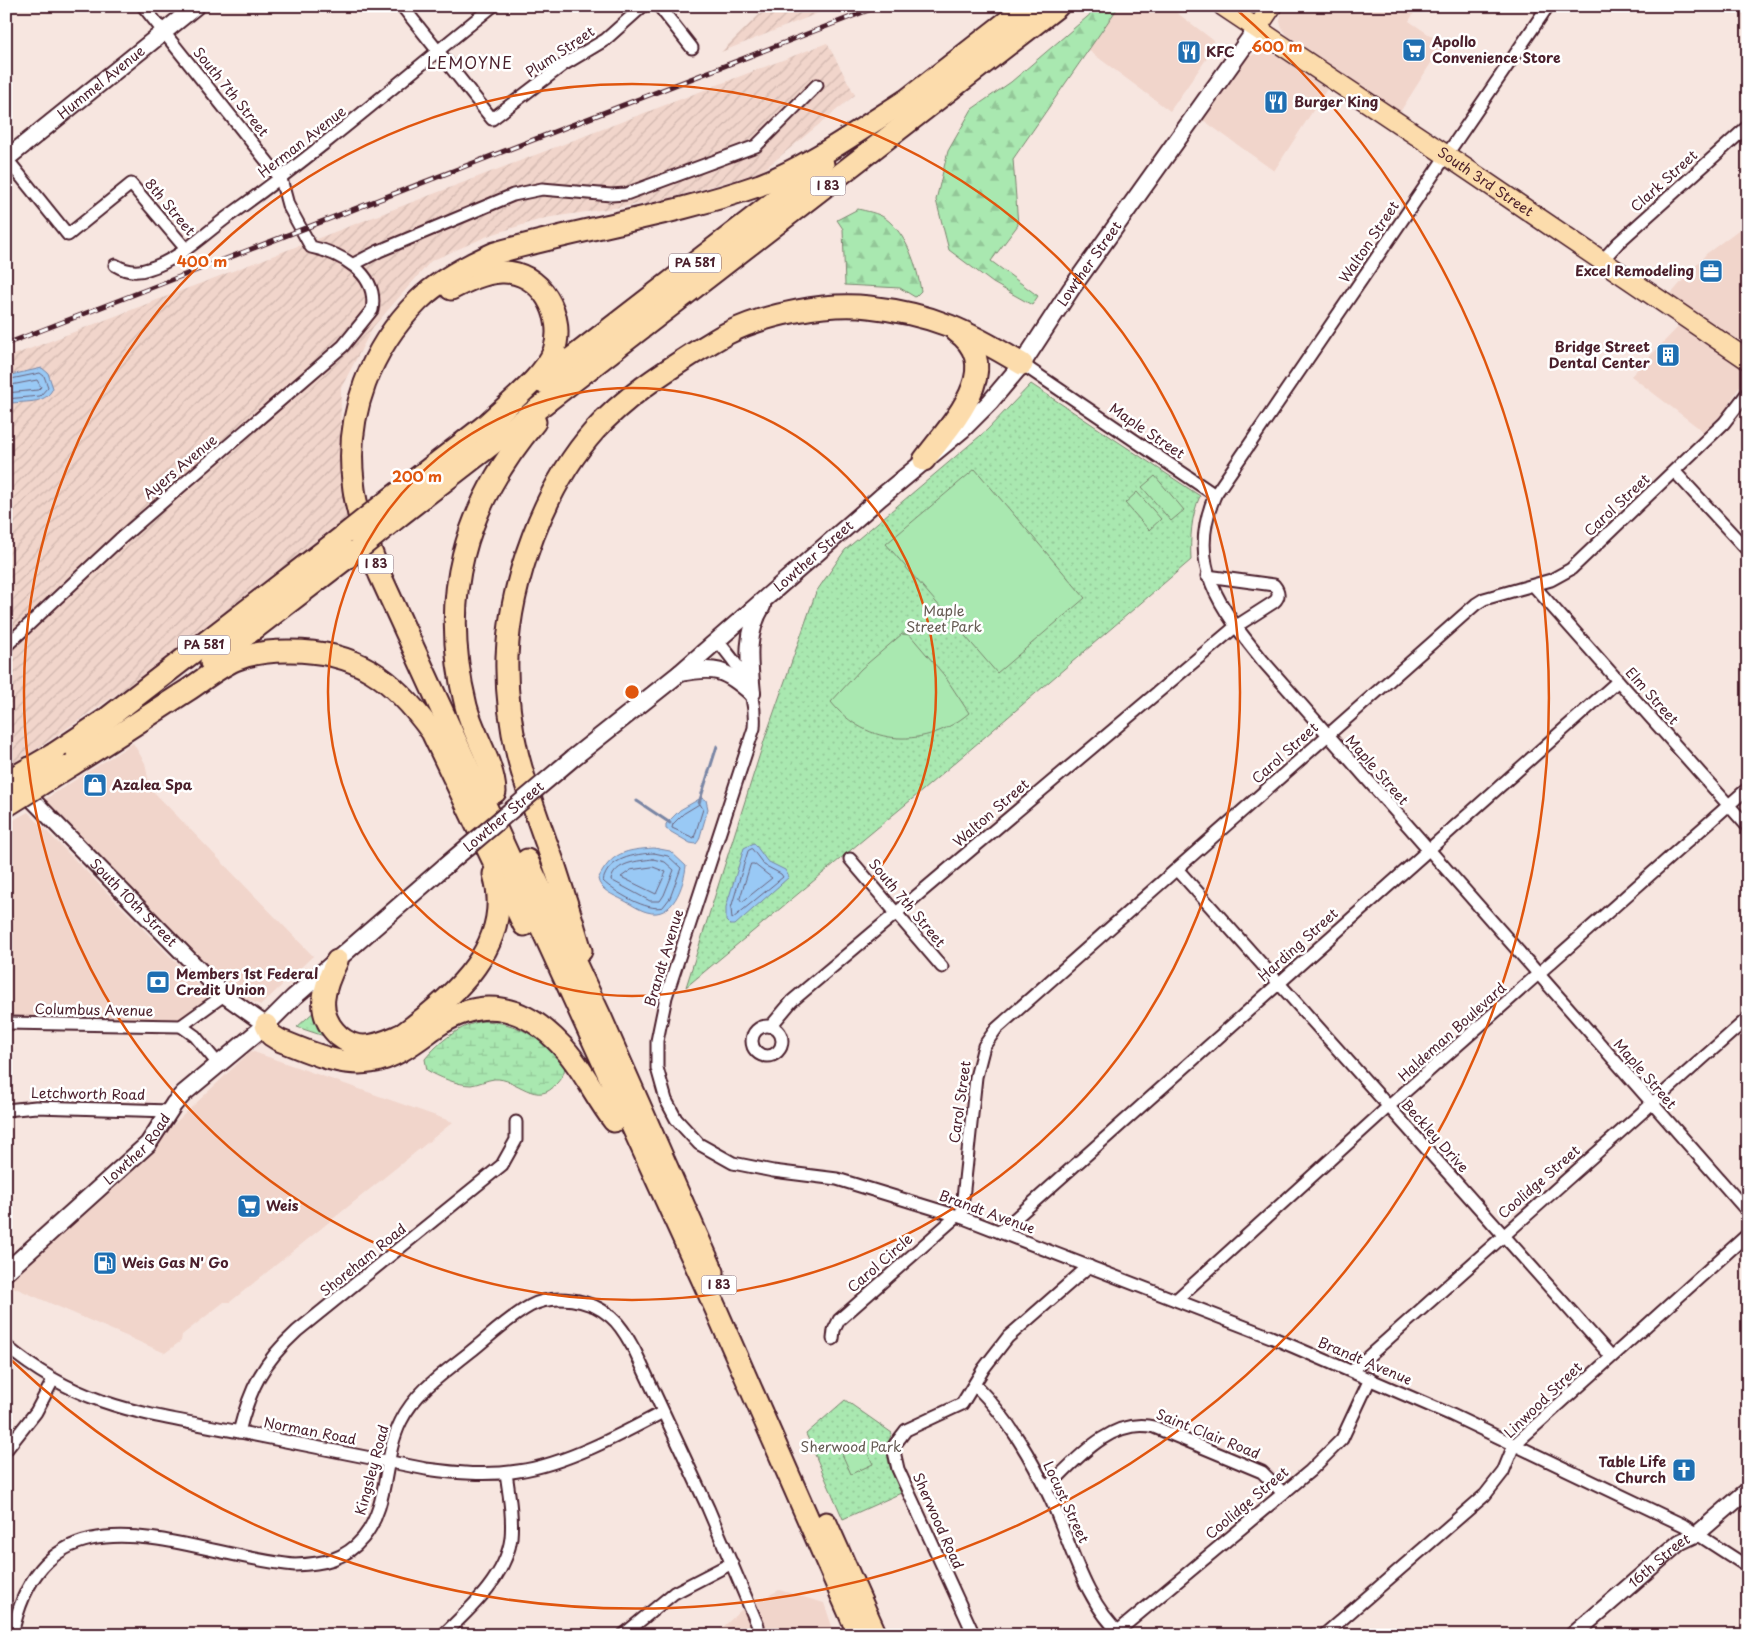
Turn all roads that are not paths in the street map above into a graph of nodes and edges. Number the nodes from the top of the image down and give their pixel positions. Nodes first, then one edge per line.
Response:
1 (143, 6) edge
2 (196, 6) edge
3 (402, 6) edge
4 (493, 6) edge
5 (643, 6) edge
6 (659, 6) edge
7 (1027, 6) edge
8 (1058, 6) edge
9 (1223, 6) edge
10 (1255, 6) edge
11 (1272, 6) edge
12 (1548, 6) edge
13 (1257, 28) junction
14 (163, 33) junction
15 (692, 48) dead end
16 (438, 52) junction
17 (817, 85) dead end
18 (905, 101) junction
19 (1748, 126) edge
20 (1446, 155) junction
21 (6, 159) edge
22 (281, 178) junction
23 (186, 249) junction
24 (1602, 261) junction
25 (354, 264) junction
26 (115, 265) dead end
27 (372, 310) joint
28 (941, 321) junction
29 (1748, 360) edge
30 (596, 363) junction
31 (1022, 364) junction
32 (1748, 392) edge
33 (485, 426) junction
34 (924, 460) junction
35 (1675, 472) junction
36 (1215, 495) junction
37 (394, 508) junction
38 (354, 540) junction
39 (1748, 551) edge
40 (1207, 576) junction
41 (1534, 586) junction
42 (769, 596) junction
43 (1235, 627) junction
44 (717, 640) junction
45 (6, 646) edge
46 (680, 673) junction
47 (1618, 681) junction
48 (752, 693) junction
49 (1327, 736) junction
50 (81, 759) junction
51 (6, 774) edge
52 (6, 782) edge
53 (1748, 788) edge
54 (495, 792) junction
55 (1729, 805) junction
56 (6, 806) edge
57 (1748, 826) edge
58 (484, 841) junction
59 (1427, 850) junction
60 (850, 859) dead end
61 (1177, 869) junction
62 (896, 913) junction
63 (337, 961) junction
64 (942, 967) dead end
65 (1538, 975) junction
66 (1278, 982) junction
67 (224, 995) junction
68 (601, 1018) junction
69 (1748, 1018) edge
70 (6, 1023) edge
71 (266, 1025) junction
72 (181, 1026) junction
73 (771, 1026) dead end
74 (401, 1035) junction
75 (219, 1065) junction
76 (1651, 1103) junction
77 (1388, 1107) junction
78 (6, 1110) edge
79 (170, 1111) junction
80 (614, 1121) junction
81 (516, 1122) dead end
82 (1748, 1212) edge
83 (959, 1217) junction
84 (1000, 1232) junction
85 (1503, 1234) junction
86 (1748, 1234) edge
87 (1089, 1266) junction
88 (6, 1272) edge
89 (1177, 1299) junction
90 (833, 1339) dead end
91 (6, 1346) edge
92 (1611, 1356) junction
93 (1352, 1371) junction
94 (1370, 1379) junction
95 (53, 1380) junction
96 (975, 1386) junction
97 (663, 1412) junction
98 (239, 1432) junction
99 (1514, 1445) junction
100 (6, 1450) edge
101 (388, 1462) junction
102 (506, 1473) junction
103 (1046, 1489) junction
104 (1748, 1490) edge
105 (796, 1491) junction
106 (1283, 1493) junction
107 (1697, 1534) junction
108 (838, 1550) junction
109 (728, 1564) junction
110 (1748, 1567) edge
111 (758, 1626) dead end
112 (1120, 1633) edge
113 (6, 1634) edge
114 (12, 1635) edge
115 (444, 1635) edge
116 (623, 1635) edge
117 (858, 1635) edge
118 (876, 1635) edge
119 (888, 1635) edge
120 (974, 1635) edge
121 (1324, 1635) edge
122 (1572, 1635) edge

1 - 14 street, South 7th Street
2 - 14 main road, Hummel Avenue
3 - 16 street
4 - 16 street, Herman Avenue
5 - 16 street, Plum Street
6 - 15 street
7 - 18 highway, I 83
8 - 30 highway, I 83
9 - 13 main road, South 3rd Street
10 - 13 main road
11 - 13 main road, Lowther Street
12 - 20 street, Walton Street
13 - 20 main road, South 3rd Street
13 - 31 main road, Lowther Street
14 - 21 main road, Hummel Avenue
14 - 22 street, South 7th Street
16 - 22 street, Herman Avenue
17 - 25 street
18 - 33 highway, PA 581
18 - 105 highway, I 83
19 - 24 street, Clark Street
20 - 24 main road, South 3rd Street
20 - 36 street, Walton Street
21 - 23 street, 8th Street
22 - 23 street, Herman Avenue
22 - 25 street, South 7th Street
23 - 26 street, Herman Avenue
24 - 29 main road, South 3rd Street
25 - 27 street, South 7th Street
27 - 45 street, Ayers Avenue
28 - 31 highway
28 - 34 highway
28 - 68 highway
30 - 37 highway, PA 581
30 - 54 highway, I 83
31 - 34 main road, Lowther Street
31 - 36 street, Maple Street
32 - 35 street, Carol Street
33 - 37 highway, PA 581
33 - 54 highway
34 - 42 main road, Lowther Street
35 - 39 street
35 - 41 street, Carol Street
36 - 40 street, Maple Street
37 - 38 highway, PA 581, bridge
38 - 50 highway, PA 581
38 - 52 highway, PA 581, bridge
40 - 43 street, Maple Street
40 - 43 street, Walton Street
41 - 47 street, Elm Street
41 - 49 street, Carol Street
42 - 44 main road, Lowther Street
42 - 48 main road
43 - 49 street, Maple Street
43 - 62 street, Walton Street
44 - 46 main road, Lowther Street
44 - 48 street, Brandt Avenue
46 - 48 main road
46 - 63 main road, Lowther Street, bridge
47 - 55 street, Elm Street
47 - 59 street, Harding Street
48 - 83 street, Brandt Avenue
49 - 59 street, Maple Street
49 - 61 street, Carol Street
50 - 56 highway, PA 581, bridge
50 - 58 highway
51 - 67 street, South 10th Street
53 - 55 street, Haldeman Boulevard
54 - 68 highway, I 83
55 - 57 street, Elm Street
55 - 65 street, Haldeman Boulevard
58 - 74 highway
58 - 80 highway
59 - 65 street, Maple Street
59 - 66 street, Harding Street
60 - 62 street, South 7th Street
61 - 66 street, Beckley Drive
61 - 83 street, Carol Street
62 - 64 street, South 7th Street
62 - 73 street, Walton Street
63 - 71 main road, Lowther Street
63 - 74 highway
65 - 76 street, Maple Street
65 - 77 street, Haldeman Boulevard
66 - 77 street, Beckley Drive
66 - 84 street, Harding Street
67 - 71 street, South 10th Street
67 - 72 street
68 - 108 highway, I 83
69 - 76 street, Coolidge Street
70 - 72 street, Columbus Avenue
71 - 74 highway
71 - 75 main road, Lowther Road
71 - 80 highway
72 - 75 street
75 - 79 main road, Lowther Road
76 - 82 street, Maple Street
76 - 85 street, Coolidge Street
77 - 85 street, Beckley Drive
77 - 89 street, Haldeman Boulevard
78 - 79 street, Letchworth Road
79 - 88 main road, Lowther Road
80 - 105 highway
81 - 98 street, Shoreham Road
83 - 84 street, Brandt Avenue
83 - 90 street, Carol Circle
84 - 87 street, Brandt Avenue
85 - 92 street, Beckley Drive
85 - 93 street, Coolidge Street
86 - 92 street, Linwood Street
87 - 89 street, Brandt Avenue
87 - 96 street, Sherwood Road
89 - 93 street, Brandt Avenue
91 - 95 street, Norman Road
92 - 99 street, Linwood Street
93 - 94 street, Brandt Avenue
94 - 99 street, Brandt Avenue
94 - 106 street, Coolidge Street
95 - 98 street, Norman Road
95 - 100 street
96 - 103 street, Locust Street
96 - 120 street, Sherwood Road
97 - 101 street, Kingsley Road
97 - 102 street, Norman Road
97 - 109 street, Kingsley Road
98 - 101 street, Norman Road
99 - 107 street, Brandt Avenue
99 - 121 street, Linwood Street
101 - 102 street, Norman Road
101 - 114 street, Kingsley Road
102 - 115 street
103 - 106 street, Saint Clair Road
103 - 112 street, Locust Street
104 - 107 street, 16th Street
105 - 117 highway, I 83
106 - 112 street, Coolidge Street
107 - 110 street, Brandt Avenue
107 - 122 street, 16th Street
108 - 118 highway, I 83
108 - 119 highway
109 - 111 street, Kingsley Road
109 - 116 street
113 - 114 street

